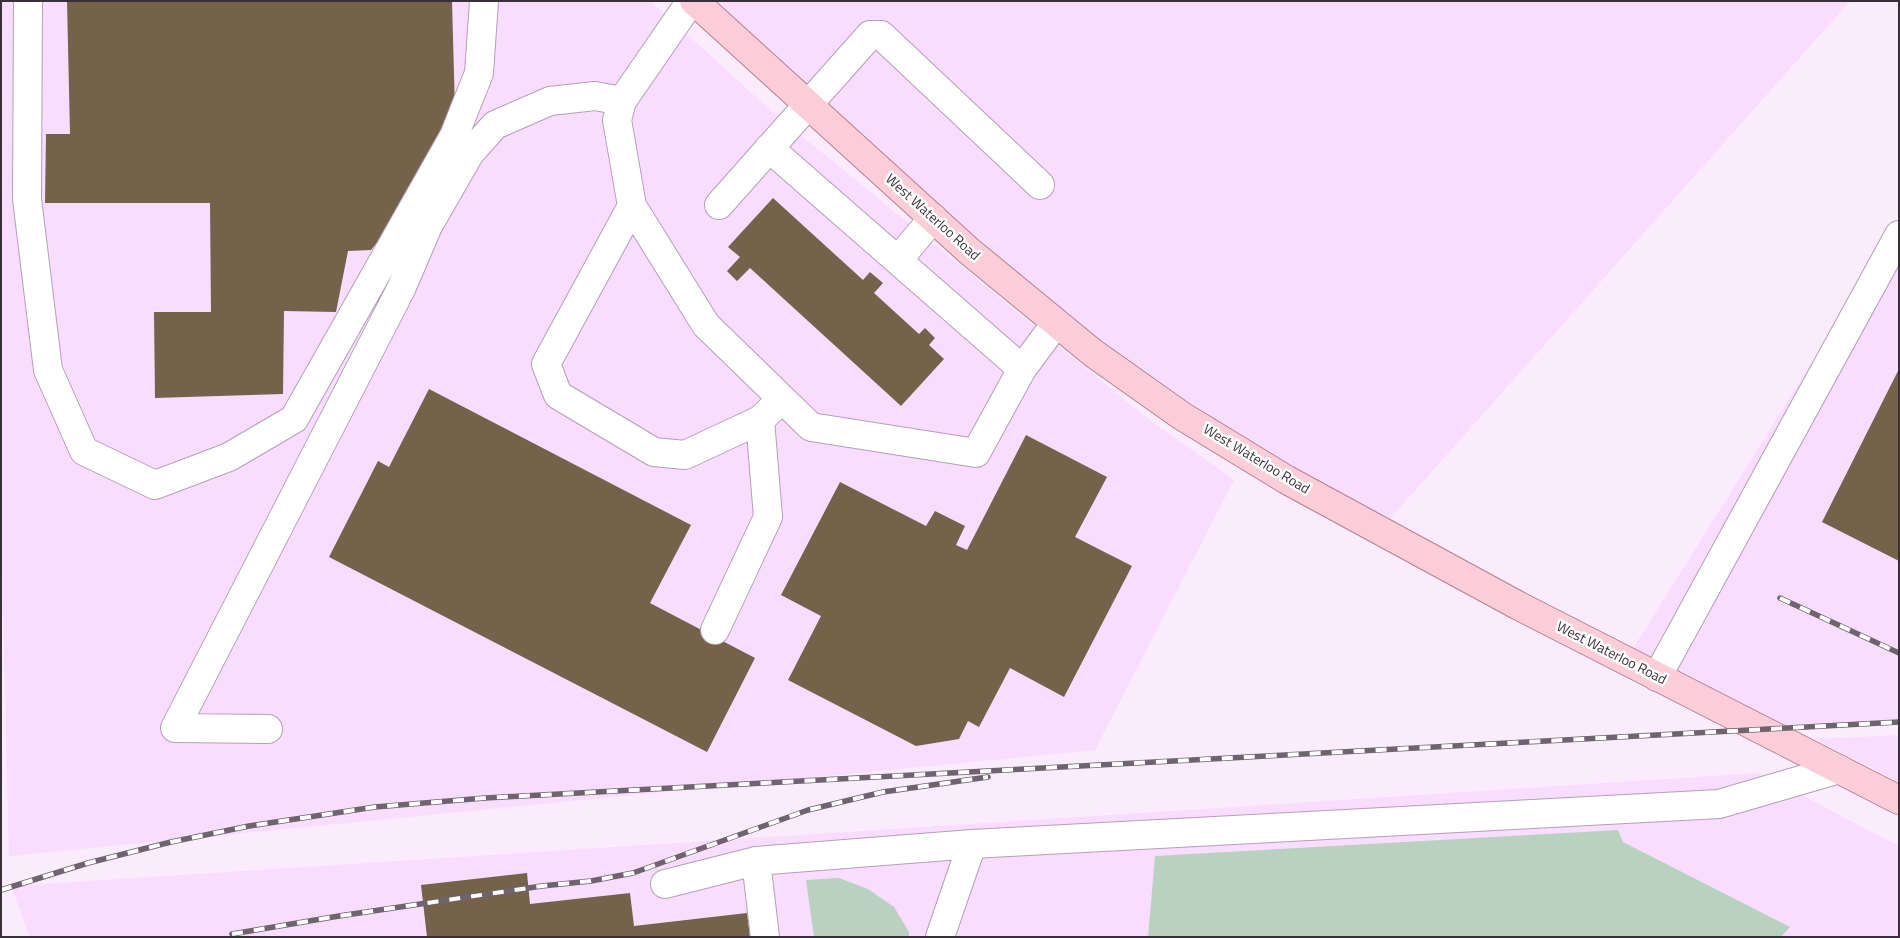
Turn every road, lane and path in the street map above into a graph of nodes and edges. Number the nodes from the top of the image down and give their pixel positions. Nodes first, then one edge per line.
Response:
1 (28, 1) edge
2 (484, 1) edge
3 (692, 1) edge
4 (622, 101) junction
5 (807, 104) junction
6 (769, 148) junction
7 (1040, 185) dead end
8 (718, 205) dead end
9 (632, 206) junction
10 (933, 218) junction
11 (1899, 236) edge
12 (898, 260) junction
13 (1056, 323) junction
14 (1022, 369) junction
15 (782, 399) junction
16 (760, 420) junction
17 (715, 630) dead end
18 (1657, 678) junction
19 (268, 729) dead end
20 (1838, 769) junction
21 (1899, 800) edge
22 (972, 844) junction
23 (756, 862) junction
24 (665, 884) dead end
25 (765, 937) edge
26 (940, 937) edge

1 - 2 lane
3 - 4 lane
3 - 5 main road, West Waterloo Road
4 - 9 lane
4 - 19 lane
5 - 6 lane
5 - 7 lane
5 - 10 main road, West Waterloo Road
6 - 8 lane
6 - 12 lane
9 - 15 lane
9 - 16 lane
10 - 12 lane
10 - 13 main road, West Waterloo Road
11 - 18 lane
12 - 14 lane
13 - 14 lane
13 - 18 main road, West Waterloo Road
14 - 15 lane
15 - 16 lane
16 - 17 lane
18 - 20 main road, West Waterloo Road
20 - 21 main road, West Waterloo Road
20 - 22 lane
22 - 23 lane
22 - 26 lane
23 - 24 lane
23 - 25 lane

